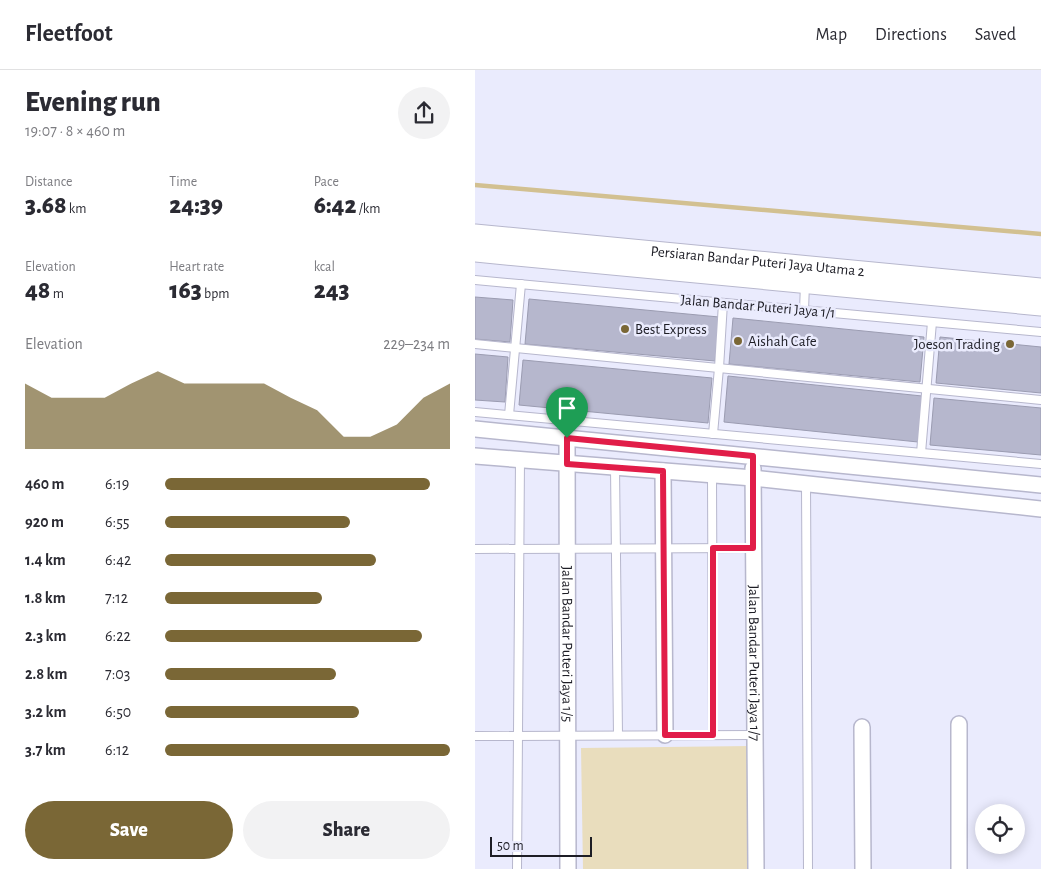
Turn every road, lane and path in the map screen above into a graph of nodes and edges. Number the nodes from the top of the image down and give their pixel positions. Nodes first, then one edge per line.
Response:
1 (475, 234) edge
2 (475, 252) edge
3 (475, 280) edge
4 (521, 284) junction
5 (805, 284) junction
6 (1041, 288) edge
7 (723, 303) junction
8 (1041, 306) edge
9 (804, 310) junction
10 (932, 322) junction
11 (1041, 332) edge
12 (475, 344) edge
13 (516, 349) junction
14 (719, 368) junction
15 (926, 389) junction
16 (1041, 400) edge
17 (475, 412) edge
18 (509, 415) junction
19 (567, 420) junction
20 (475, 430) edge
21 (713, 434) junction
22 (567, 438) junction
23 (921, 453) junction
24 (475, 456) edge
25 (753, 456) junction
26 (520, 460) junction
27 (567, 464) junction
28 (1041, 464) edge
29 (615, 467) junction
30 (663, 471) junction
31 (712, 475) junction
32 (753, 478) junction
33 (806, 483) junction
34 (1041, 485) edge
35 (1041, 509) edge
36 (616, 548) junction
37 (664, 548) junction
38 (713, 548) junction
39 (753, 548) junction
40 (475, 549) edge
41 (519, 549) junction
42 (567, 549) junction
43 (959, 724) dead end
44 (863, 727) dead end
45 (665, 735) junction
46 (713, 735) junction
47 (755, 735) junction
48 (475, 736) edge
49 (517, 736) junction
50 (568, 736) junction
51 (618, 736) junction
52 (517, 869) edge
53 (568, 869) edge
54 (757, 869) edge
55 (808, 869) edge
56 (863, 869) edge
57 (959, 869) edge

1 - 6 street, Persiaran Bandar Puteri Jaya Utama 2
2 - 5 street, Persiaran Bandar Puteri Jaya Utama 2
3 - 4 lane, Jalan Bandar Puteri Jaya 1/1
4 - 7 lane, Jalan Bandar Puteri Jaya 1/1
4 - 13 lane
5 - 8 street, Persiaran Bandar Puteri Jaya Utama 2
5 - 9 lane
7 - 9 lane, Jalan Bandar Puteri Jaya 1/1
7 - 14 lane
9 - 10 lane, Jalan Bandar Puteri Jaya 1/1
10 - 11 lane, Jalan Bandar Puteri Jaya 1/1
10 - 15 lane
12 - 13 lane
13 - 14 lane
13 - 18 lane
14 - 15 lane
14 - 21 lane
15 - 16 lane
15 - 23 lane
17 - 18 lane
18 - 19 lane
19 - 21 lane
19 - 22 lane, Jalan Bandar Puteri Jaya 1/5
20 - 22 street
21 - 23 lane
22 - 25 street
22 - 27 street, Jalan Bandar Puteri Jaya 1/5
23 - 28 lane
24 - 26 street
25 - 32 street, Jalan Bandar Puteri Jaya 1/7
25 - 34 street
26 - 27 street
26 - 41 lane
27 - 29 street
27 - 42 street, Jalan Bandar Puteri Jaya 1/5
29 - 30 street
29 - 36 lane
30 - 31 street
30 - 37 street
31 - 32 street
31 - 38 lane
32 - 33 street
32 - 39 street, Jalan Bandar Puteri Jaya 1/7
33 - 35 street
33 - 55 lane
36 - 37 lane
36 - 42 lane
36 - 51 lane
37 - 38 lane
37 - 45 street
38 - 39 lane
38 - 46 lane
39 - 47 street, Jalan Bandar Puteri Jaya 1/7
40 - 41 lane
41 - 42 lane
41 - 49 lane
42 - 50 street, Jalan Bandar Puteri Jaya 1/5
43 - 57 street
44 - 56 street
45 - 46 lane
45 - 51 lane
46 - 47 lane
47 - 54 street, Jalan Bandar Puteri Jaya 1/7
48 - 49 lane
49 - 50 lane
49 - 52 lane
50 - 51 lane
50 - 53 street, Jalan Bandar Puteri Jaya 1/5

